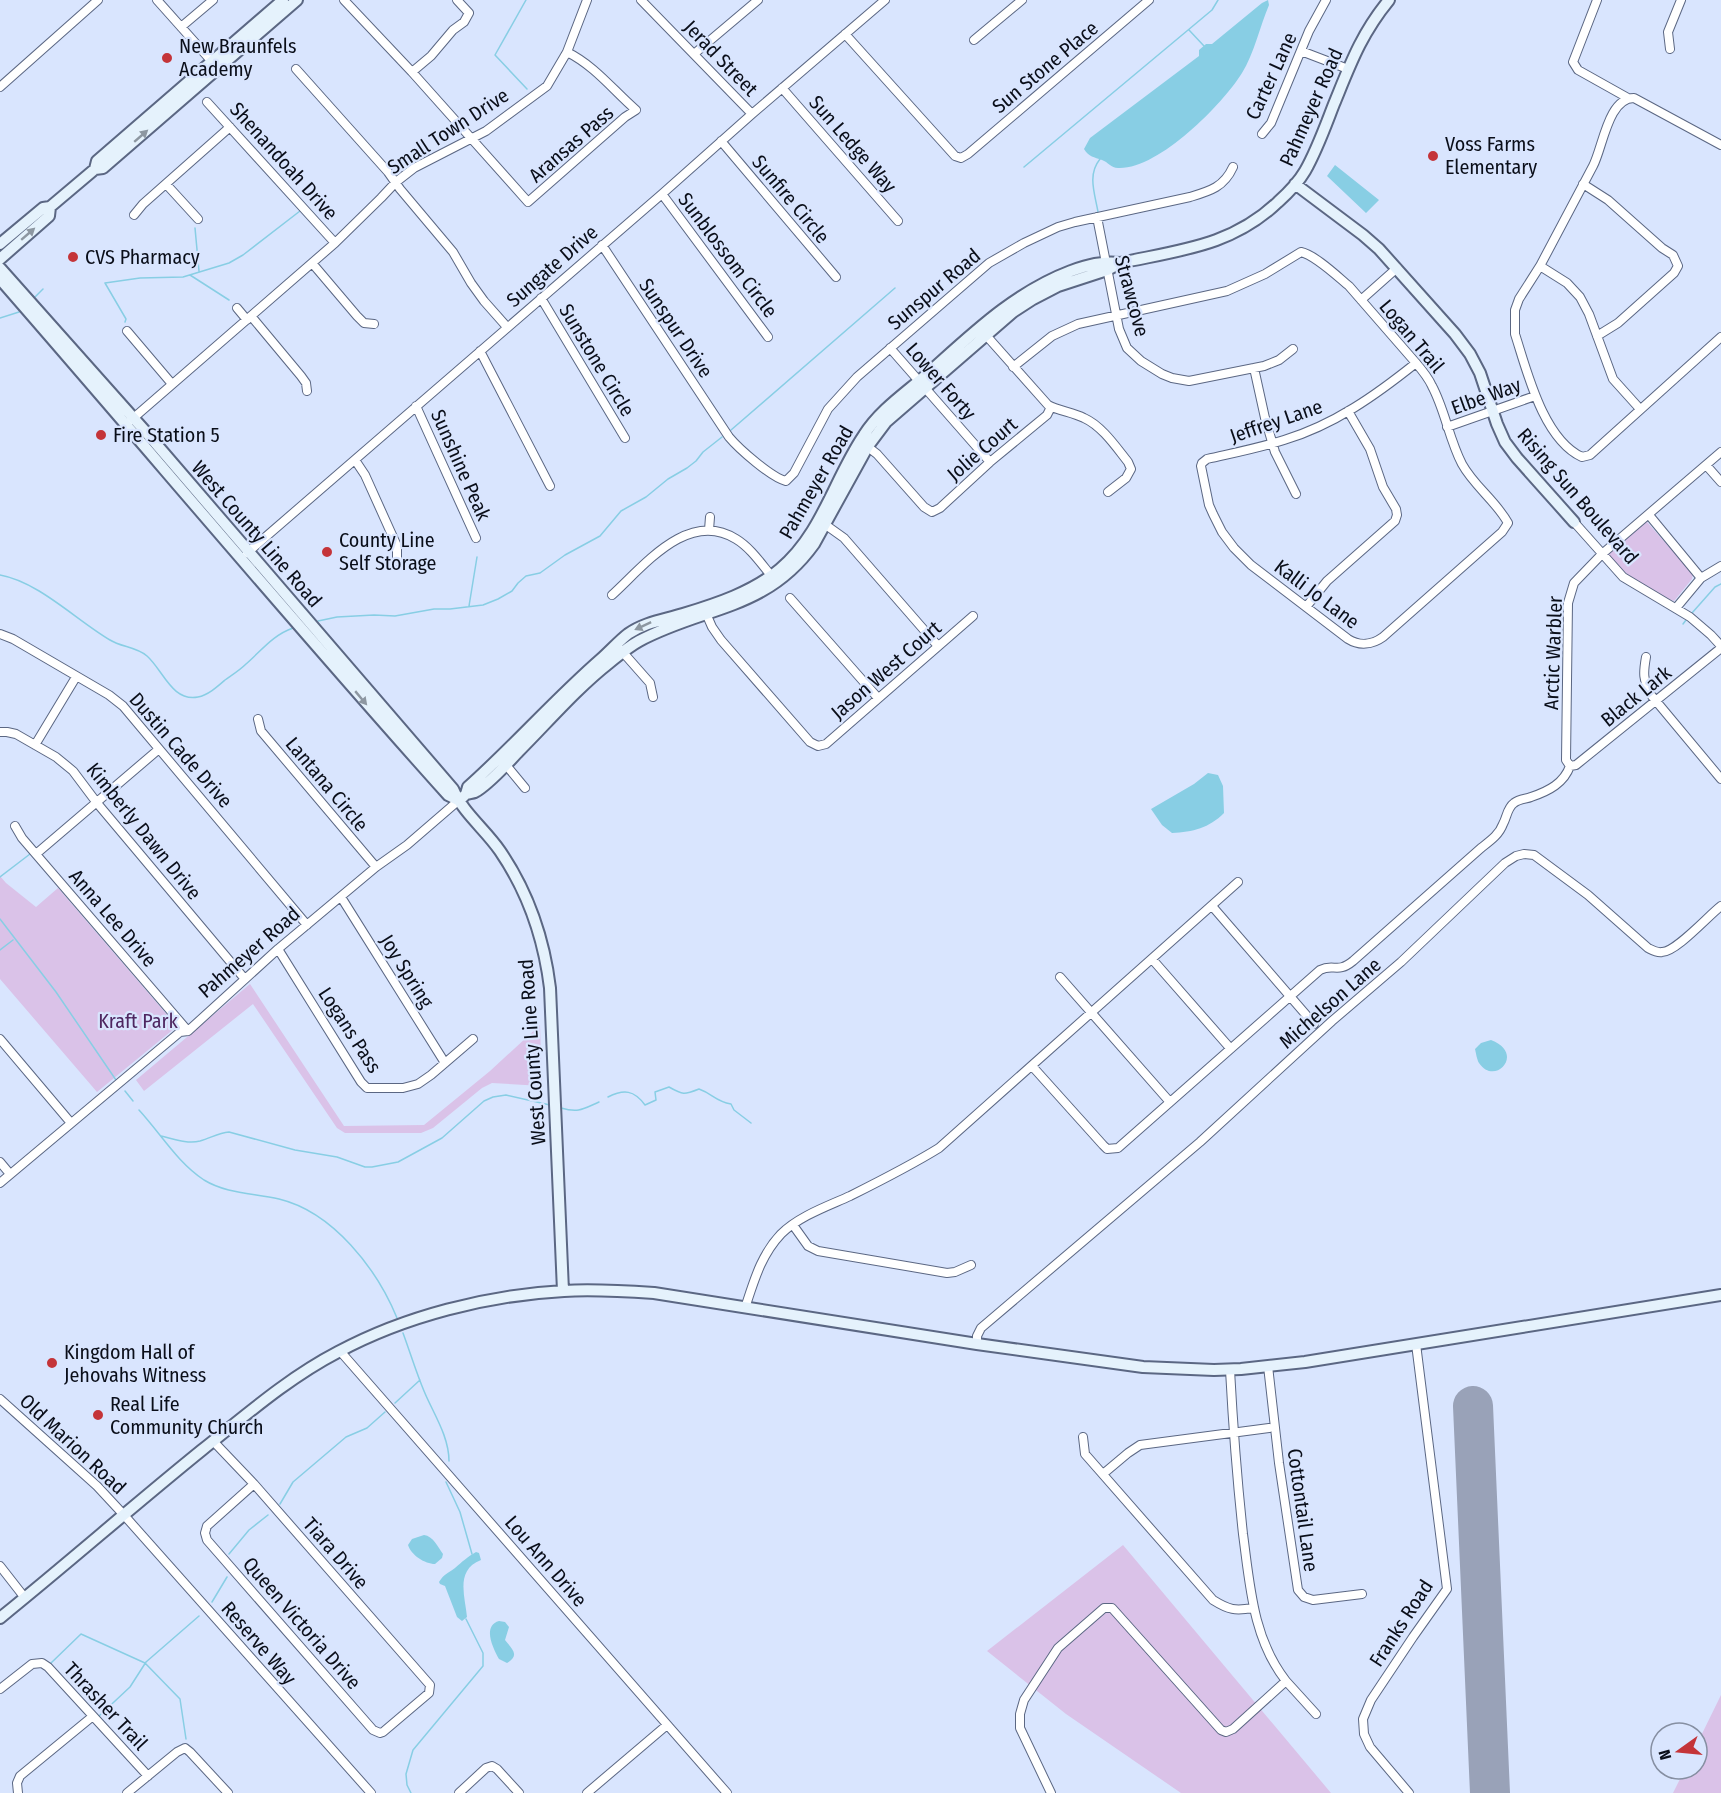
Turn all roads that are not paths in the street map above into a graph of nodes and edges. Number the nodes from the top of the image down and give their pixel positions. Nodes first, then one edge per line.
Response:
1 (98, 0) edge
2 (157, 0) edge
3 (213, 0) edge
4 (283, 0) edge
5 (297, 0) edge
6 (344, 0) edge
7 (458, 0) edge
8 (587, 0) edge
9 (641, 0) edge
10 (758, 0) edge
11 (885, 0) edge
12 (1022, 0) edge
13 (1149, 0) edge
14 (1326, 0) edge
15 (1389, 0) edge
16 (1597, 0) edge
17 (1681, 0) edge
18 (182, 27) junction
19 (844, 34) junction
20 (974, 40) dead end
21 (1670, 49) dead end
22 (1301, 51) junction
23 (567, 52) junction
24 (694, 54) junction
25 (215, 65) junction
26 (296, 69) dead end
27 (1348, 69) junction
28 (412, 72) junction
29 (0, 87) edge
30 (782, 88) junction
31 (1628, 98) junction
32 (207, 102) dead end
33 (752, 114) junction
34 (230, 127) junction
35 (1262, 134) dead end
36 (472, 138) junction
37 (721, 141) junction
38 (1721, 145) edge
39 (1233, 167) dead end
40 (395, 182) junction
41 (166, 184) junction
42 (1295, 184) junction
43 (1583, 184) junction
44 (662, 194) junction
45 (50, 207) junction
46 (134, 215) dead end
47 (1097, 217) junction
48 (198, 219) dead end
49 (898, 221) dead end
50 (335, 243) junction
51 (0, 244) edge
52 (602, 245) junction
53 (0, 259) edge
54 (312, 263) junction
55 (1106, 266) junction
56 (1540, 266) junction
57 (0, 268) edge
58 (1397, 268) junction
59 (836, 278) dead end
60 (0, 279) edge
61 (540, 298) junction
62 (1361, 300) junction
63 (237, 308) dead end
64 (1117, 315) junction
65 (249, 318) junction
66 (374, 324) dead end
67 (507, 327) junction
68 (126, 331) dead end
69 (982, 331) junction
70 (1597, 336) junction
71 (768, 337) dead end
72 (1721, 337) edge
73 (890, 348) junction
74 (1293, 349) dead end
75 (480, 351) junction
76 (1416, 363) junction
77 (1013, 367) junction
78 (1254, 368) junction
79 (172, 384) junction
80 (922, 384) junction
81 (307, 391) dead end
82 (1535, 396) junction
83 (416, 406) junction
84 (1051, 407) junction
85 (1640, 409) junction
86 (1348, 411) junction
87 (1493, 412) junction
88 (130, 422) junction
89 (1448, 427) junction
90 (723, 428) joint
91 (625, 438) dead end
92 (1272, 443) junction
93 (863, 444) junction
94 (1721, 452) edge
95 (355, 460) junction
96 (990, 462) junction
97 (1202, 463) joint
98 (1706, 465) junction
99 (1721, 482) edge
100 (550, 486) dead end
101 (1108, 492) dead end
102 (1296, 494) dead end
103 (1649, 514) junction
104 (710, 517) dead end
105 (822, 522) junction
106 (1574, 522) joint
107 (1508, 523) joint
108 (709, 530) junction
109 (476, 537) dead end
110 (1602, 554) junction
111 (245, 555) junction
112 (397, 561) dead end
113 (1721, 566) edge
114 (1701, 578) junction
115 (774, 579) junction
116 (612, 595) dead end
117 (790, 598) dead end
118 (1306, 607) junction
119 (1676, 608) junction
120 (705, 611) junction
121 (973, 616) dead end
122 (0, 634) edge
123 (938, 646) junction
124 (1721, 647) edge
125 (620, 649) junction
126 (1646, 657) dead end
127 (76, 677) junction
128 (653, 697) dead end
129 (878, 698) junction
130 (1656, 701) junction
131 (258, 719) dead end
132 (0, 732) edge
133 (35, 745) junction
134 (159, 749) junction
135 (506, 765) junction
136 (1570, 766) junction
137 (1721, 779) edge
138 (525, 788) dead end
139 (462, 797) junction
140 (97, 803) junction
141 (15, 826) dead end
142 (36, 855) junction
143 (376, 867) junction
144 (1238, 882) dead end
145 (341, 897) junction
146 (1212, 906) junction
147 (1721, 906) edge
148 (307, 925) junction
149 (278, 949) junction
150 (1152, 959) junction
151 (1060, 977) dead end
152 (244, 978) junction
153 (1291, 996) junction
154 (1092, 1012) junction
155 (1314, 1024) dead end
156 (188, 1031) junction
157 (0, 1039) edge
158 (473, 1039) dead end
159 (1230, 1048) junction
160 (445, 1063) junction
161 (1032, 1066) junction
162 (1169, 1101) junction
163 (71, 1123) junction
164 (0, 1162) edge
165 (10, 1174) junction
166 (0, 1183) edge
167 (793, 1225) junction
168 (970, 1265) dead end
169 (563, 1291) junction
170 (1721, 1295) edge
171 (746, 1308) junction
172 (977, 1344) junction
173 (1416, 1344) junction
174 (340, 1351) junction
175 (1268, 1366) junction
176 (1230, 1370) junction
177 (0, 1400) edge
178 (1269, 1428) dead end
179 (1234, 1432) junction
180 (1083, 1437) dead end
181 (213, 1441) junction
182 (1103, 1474) junction
183 (254, 1484) junction
184 (123, 1514) junction
185 (0, 1566) edge
186 (1362, 1594) dead end
187 (25, 1598) junction
188 (1253, 1608) junction
189 (0, 1618) edge
190 (1287, 1681) junction
191 (430, 1688) joint
192 (0, 1689) edge
193 (1316, 1714) dead end
194 (93, 1716) junction
195 (667, 1725) junction
196 (148, 1776) junction
197 (18, 1793) edge
198 (126, 1793) edge
199 (228, 1793) edge
200 (371, 1793) edge
201 (459, 1793) edge
202 (519, 1793) edge
203 (587, 1793) edge
204 (727, 1793) edge
205 (1051, 1793) edge
206 (1409, 1793) edge

1 - 29 street
2 - 18 street
3 - 18 street
4 - 25 main road
5 - 25 main road
6 - 28 street
7 - 28 street
8 - 23 street, Small Town Drive
9 - 24 street, Jerad Street
10 - 24 street
11 - 19 street, Sungate Drive
12 - 20 street
13 - 19 street, Sun Stone Place
14 - 22 street, Carter Lane
15 - 27 main road, Pahmeyer Road
16 - 31 street
17 - 21 street
18 - 25 street
19 - 30 street, Sungate Drive
22 - 27 street
22 - 35 street, Carter Lane
23 - 36 street, Small Town Drive
23 - 36 street, Aransas Pass
24 - 33 street, Jerad Street
25 - 45 main road
26 - 40 street
27 - 42 main road, Pahmeyer Road
28 - 36 street
30 - 33 street, Sungate Drive
30 - 49 street, Sun Ledge Way
31 - 38 street
31 - 43 street
32 - 34 street, Shenandoah Drive
33 - 37 street, Sungate Drive
34 - 41 street
34 - 50 street, Shenandoah Drive
36 - 40 street, Small Town Drive
37 - 44 street, Sungate Drive
37 - 59 street, Sunfire Circle
39 - 47 street, Sunspur Road
40 - 50 street, Small Town Drive
40 - 67 street
41 - 46 street
41 - 48 street
42 - 55 main road, Pahmeyer Road
42 - 58 main road, Rising Sun Boulevard
43 - 56 street
43 - 70 street
44 - 52 street, Sungate Drive
44 - 71 street, Sunblossom Circle
45 - 51 main road
53 -> 45 main road
47 - 55 street, Strawcove
47 - 73 street, Sunspur Road
50 - 54 street, Small Town Drive
52 - 61 street, Sungate Drive
52 - 90 street, Sunspur Drive
54 - 65 street, Small Town Drive
54 - 66 street
55 - 64 street, Strawcove
55 - 69 main road, Pahmeyer Road
56 - 70 street
56 - 82 street
57 - 88 main road, West County Line Road
58 - 62 street
58 - 87 main road, Rising Sun Boulevard
60 - 88 main road, West County Line Road
61 - 67 street, Sungate Drive
61 - 91 street, Sunstone Circle
62 - 64 street, Logan Trail
62 - 76 street, Logan Trail
63 - 65 street
64 - 77 street
64 - 78 street, Strawcove
65 - 79 street, Small Town Drive
65 - 81 street
67 - 75 street, Sungate Drive
68 - 79 street
69 - 77 street
69 - 80 main road, Pahmeyer Road
70 - 85 street
72 - 85 street
73 - 80 street, Lower Forty
73 - 90 street, Sunspur Road
74 - 78 street, Strawcove
75 - 83 street, Sungate Drive
75 - 100 street
76 - 86 street, Jeffrey Lane
76 - 89 street, Logan Trail
77 - 84 street
78 - 92 street
79 - 88 street, Small Town Drive
80 - 93 main road, Pahmeyer Road
80 - 96 street, Lower Forty
82 - 85 street
82 - 87 street, Elbe Way
83 - 95 street, Sungate Drive
83 - 109 street, Sunshine Peak
84 - 96 street, Jolie Court
84 - 101 street
86 - 92 street, Jeffrey Lane
86 - 118 street
87 - 89 street, Elbe Way
87 - 106 main road, Rising Sun Boulevard
88 - 111 main road, West County Line Road
89 - 107 street, Logan Trail
92 - 97 street, Jeffrey Lane
92 - 102 street
93 - 96 street, Jolie Court
93 - 105 main road, Pahmeyer Road
94 - 98 street, Arctic Warbler
95 - 111 street, Sungate Drive
95 - 112 street
97 - 118 street, Kalli Jo Lane
98 - 99 street
98 - 103 street, Arctic Warbler
103 - 110 street, Arctic Warbler
103 - 114 street
104 - 108 street
105 - 115 main road, Pahmeyer Road
105 - 123 street
106 - 110 street, Rising Sun Boulevard
107 - 118 street, Kalli Jo Lane
108 - 115 street
108 - 116 street
110 - 119 street, Rising Sun Boulevard
110 - 136 street, Arctic Warbler
111 - 139 main road, West County Line Road
113 - 114 street
114 - 119 street
115 - 120 main road, Pahmeyer Road
117 - 129 street
119 - 124 street, Rising Sun Boulevard
120 - 125 main road, Pahmeyer Road
120 - 129 street, Jason West Court
121 - 123 street, Jason West Court
122 - 127 street, Dustin Cade Drive
123 - 129 street, Jason West Court
124 - 130 street, Black Lark
125 - 128 street
125 - 135 main road, Pahmeyer Road
125 - 139 main road, Pahmeyer Road
126 - 130 street
127 - 133 street
127 - 134 street, Dustin Cade Drive
130 - 136 street, Black Lark
130 - 137 street
131 - 143 street, Lantana Circle
132 - 133 street, Kimberly Dawn Drive
133 - 140 street, Kimberly Dawn Drive
134 - 140 street
134 - 148 street, Dustin Cade Drive
135 - 138 street
135 - 139 main road, Pahmeyer Road
136 - 153 street, Arctic Warbler
139 - 143 street, Pahmeyer Road
139 - 169 main road, West County Line Road
140 - 142 street
140 - 152 street, Kimberly Dawn Drive
141 - 142 street, Anna Lee Drive
142 - 156 street, Anna Lee Drive
143 - 145 street, Pahmeyer Road
144 - 146 street
145 - 148 street, Pahmeyer Road
145 - 160 street, Joy Spring
146 - 150 street
146 - 153 street
147 - 172 street, Michelson Lane
148 - 149 street, Pahmeyer Road
149 - 152 street, Pahmeyer Road
149 - 160 street, Logans Pass
150 - 154 street
150 - 159 street
151 - 154 street
152 - 156 street, Pahmeyer Road
153 - 155 street
153 - 159 street
154 - 161 street
154 - 162 street
156 - 163 street, Pahmeyer Road
157 - 163 street
158 - 160 street, Logans Pass
159 - 162 street
161 - 162 street
161 - 167 street
163 - 165 street, Pahmeyer Road
164 - 165 street
165 - 166 street, Pahmeyer Road
167 - 168 street
167 - 171 street
169 - 171 main road
169 - 174 main road
170 - 173 main road
171 - 172 main road
172 - 176 main road
173 - 175 main road
173 - 206 street, Franks Road
174 - 181 main road
174 - 195 street, Lou Ann Drive
175 - 176 main road
175 - 186 street, Cottontail Lane
176 - 179 street
177 - 184 street, Old Marion Road
178 - 179 street
179 - 182 street
179 - 188 street
180 - 182 street
181 - 183 street, Tiara Drive
181 - 184 main road
182 - 188 street
183 - 191 street, Tiara Drive
183 - 191 street, Queen Victoria Drive
184 - 187 main road
184 - 200 street, Reserve Way
185 - 187 street
187 - 189 main road
188 - 190 street
190 - 193 street
190 - 205 street
192 - 194 street, Thrasher Trail
194 - 196 street, Thrasher Trail
194 - 197 street
195 - 203 street
195 - 204 street, Lou Ann Drive
196 - 198 street
196 - 199 street
201 - 202 street

